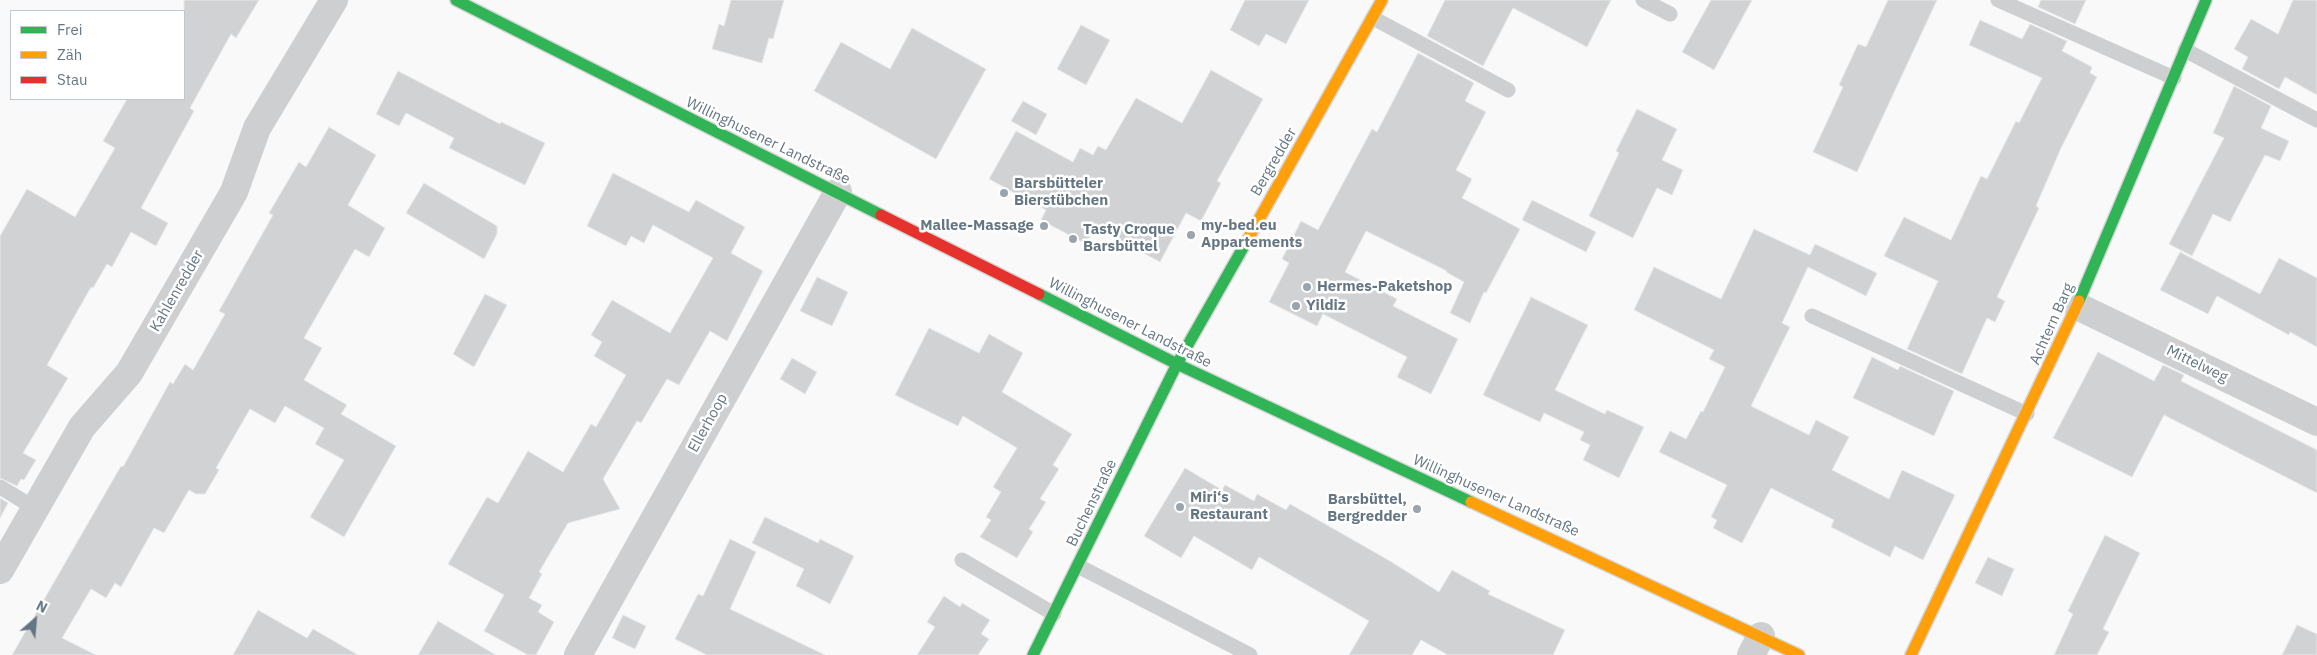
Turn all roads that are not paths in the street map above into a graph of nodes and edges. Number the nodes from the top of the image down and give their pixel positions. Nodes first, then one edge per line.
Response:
1 (334, 0) edge
2 (456, 0) edge
3 (1382, 0) edge
4 (1643, 0) edge
5 (1998, 0) edge
6 (2206, 0) edge
7 (1670, 14) dead end
8 (1372, 18) junction
9 (2185, 50) junction
10 (2174, 78) junction
11 (1508, 90) dead end
12 (2317, 120) edge
13 (838, 192) junction
14 (2077, 306) junction
15 (1812, 316) dead end
16 (1177, 364) junction
17 (2027, 414) junction
18 (2317, 422) edge
19 (0, 487) edge
20 (36, 509) junction
21 (962, 560) dead end
22 (1078, 566) junction
23 (0, 570) edge
24 (1054, 614) junction
25 (1756, 646) edge
26 (578, 655) edge
27 (1033, 655) edge
28 (1250, 655) edge
29 (1799, 655) edge
30 (1911, 655) edge

1 - 20 street, Kahlenredder
2 - 13 street, Willinghusener Landstraße
3 - 8 street, Bergredder
4 - 7 lane
5 - 10 lane
6 - 9 street, Achtern Barg
8 - 11 lane
8 - 16 street, Bergredder
9 - 10 street, Achtern Barg
9 - 12 lane
10 - 14 street, Achtern Barg
13 - 16 street, Willinghusener Landstraße
13 - 26 street, Ellerhoop
14 - 17 street, Achtern Barg
14 - 18 street, Mittelweg
15 - 17 lane
16 - 22 street, Buchenstraße
16 - 25 street, Willinghusener Landstraße
17 - 30 street, Achtern Barg
19 - 20 lane
20 - 23 street, Kahlenredder
21 - 24 lane
22 - 24 street, Buchenstraße
22 - 28 lane
24 - 27 street, Buchenstraße
25 - 29 street, Willinghusener Landstraße

